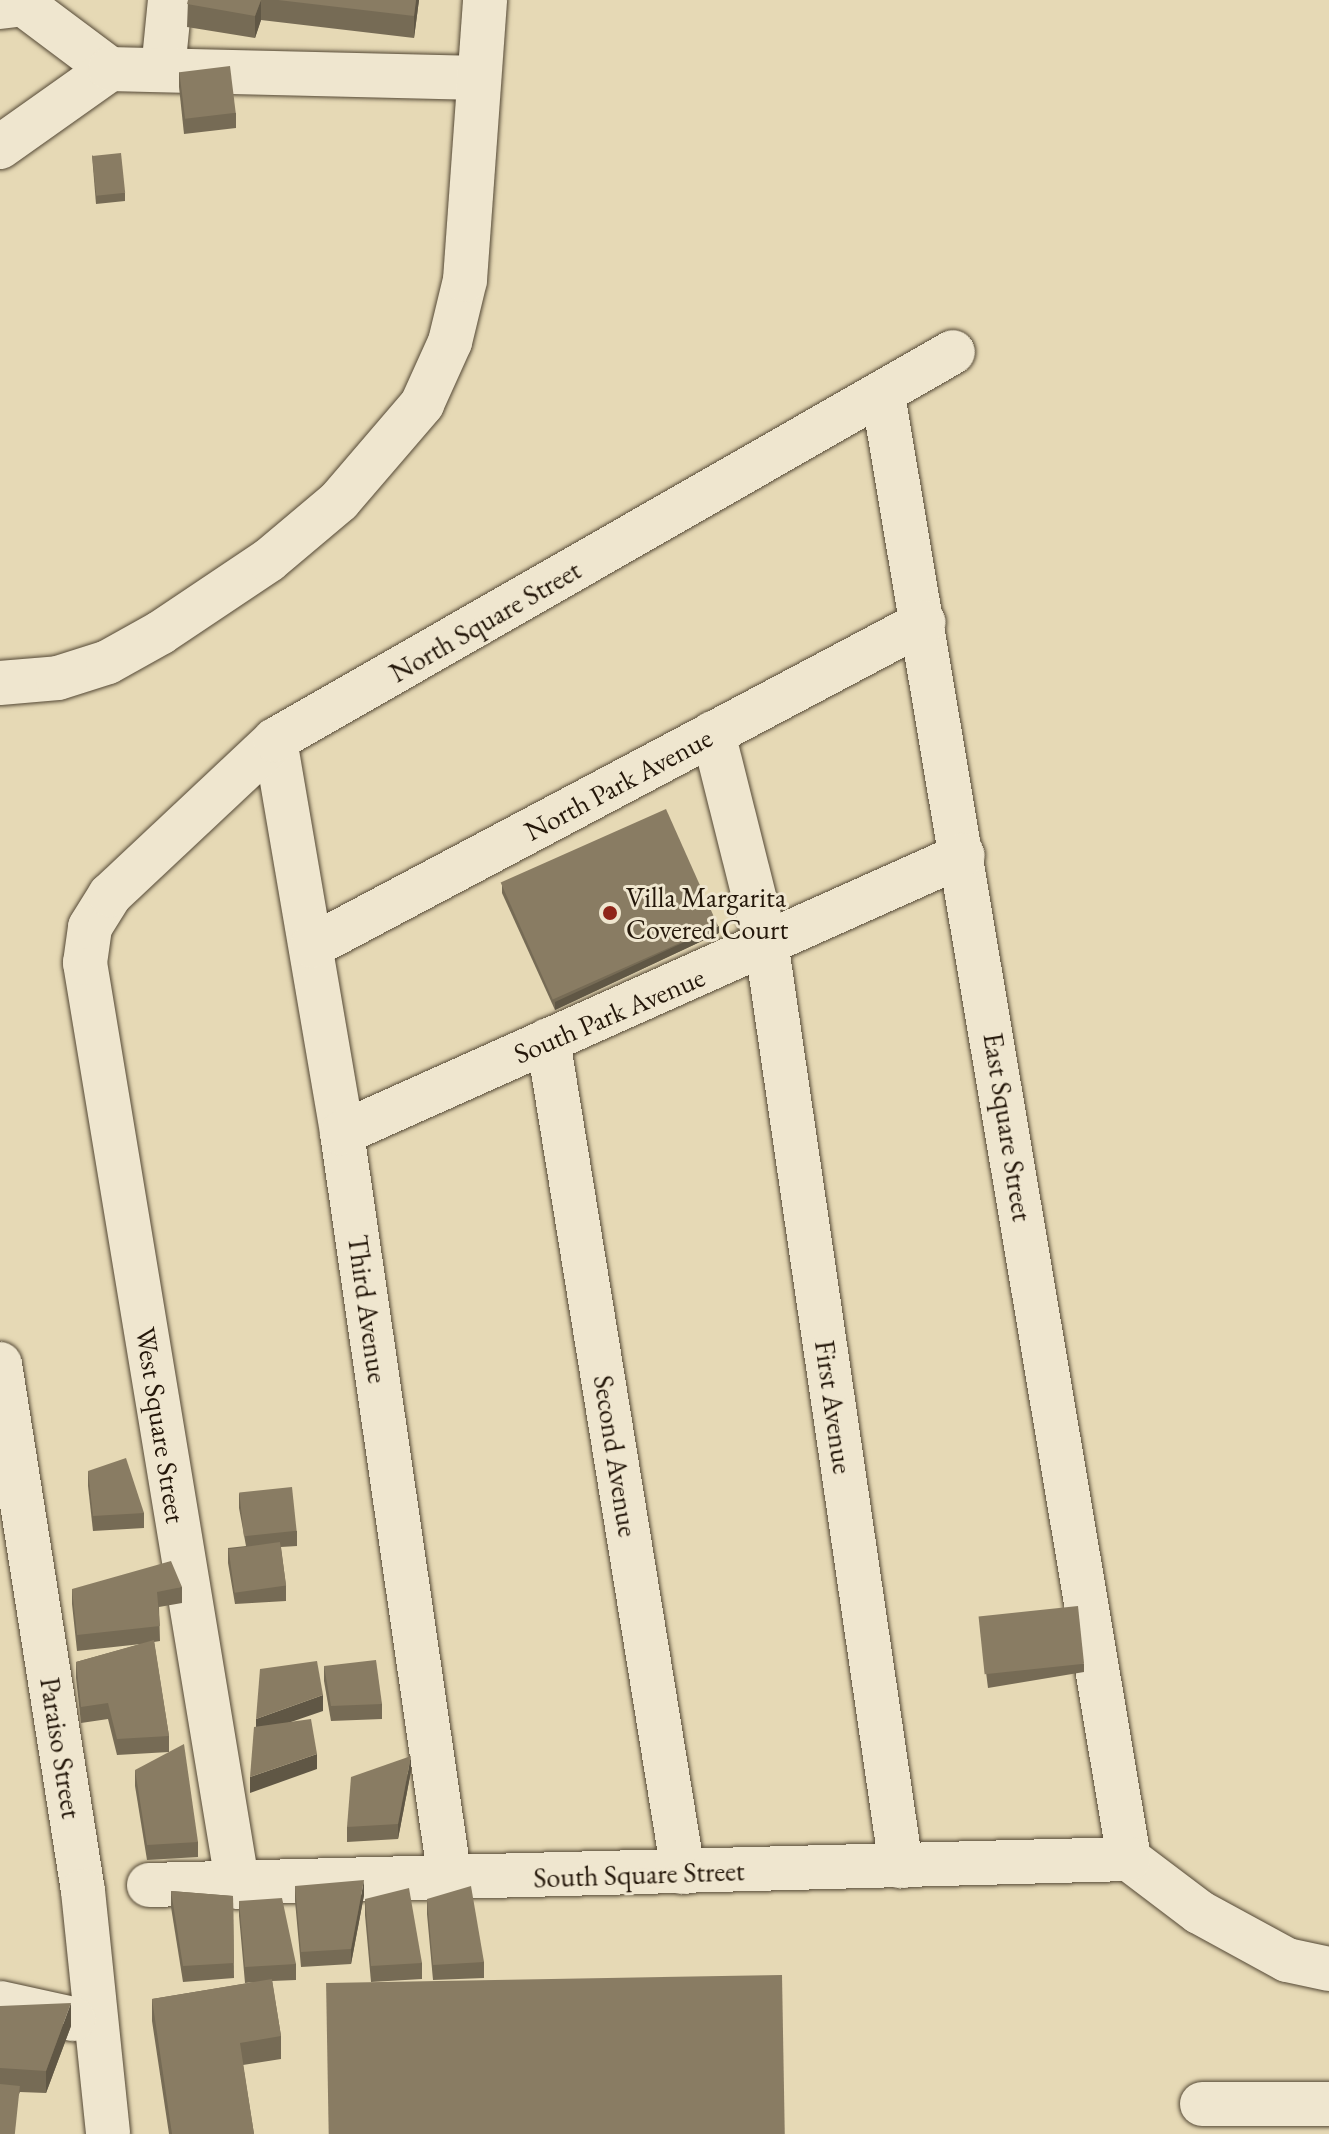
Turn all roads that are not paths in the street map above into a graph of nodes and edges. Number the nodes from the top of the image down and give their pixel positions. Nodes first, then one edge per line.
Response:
1 (170, 0) edge
2 (485, 0) edge
3 (15, 4) edge
4 (110, 69) junction
5 (163, 70) junction
6 (479, 78) junction
7 (0, 147) edge
8 (953, 352) dead end
9 (883, 395) junction
10 (924, 622) junction
11 (0, 683) edge
12 (713, 733) junction
13 (275, 740) junction
14 (963, 855) junction
15 (312, 946) junction
16 (767, 948) junction
17 (85, 963) joint
18 (548, 1040) junction
19 (342, 1133) junction
20 (0, 1364) edge
21 (1129, 1859) junction
22 (901, 1866) junction
23 (683, 1872) junction
24 (450, 1880) junction
25 (149, 1885) dead end
26 (238, 1887) junction
27 (1329, 1969) edge
28 (0, 2003) edge
29 (98, 2025) junction
30 (1202, 2104) dead end
31 (1329, 2104) edge
32 (108, 2134) edge

1 - 5 street
2 - 6 street
3 - 4 street
4 - 5 street
4 - 7 street
5 - 6 street
6 - 11 street
8 - 9 street, North Square Street
9 - 10 street, East Square Street
9 - 13 street, North Square Street
10 - 12 street, North Park Avenue
10 - 14 street, East Square Street
12 - 15 street, North Park Avenue
12 - 16 street, First Avenue
13 - 15 street, Third Avenue
13 - 17 street, North Square Street
14 - 16 street, South Park Avenue
14 - 21 street, East Square Street
15 - 19 street, Third Avenue
16 - 18 street, South Park Avenue
16 - 22 street, First Avenue
17 - 26 street, West Square Street
18 - 19 street, South Park Avenue
18 - 23 street, Second Avenue
19 - 24 street, Third Avenue
20 - 29 street, Paraiso Street
21 - 22 street, South Square Street
21 - 27 street
22 - 23 street, South Square Street
23 - 24 street, South Square Street
24 - 26 street, South Square Street
25 - 26 street, South Square Street
28 - 29 street
29 - 32 street, Paraiso Street
30 - 31 street

